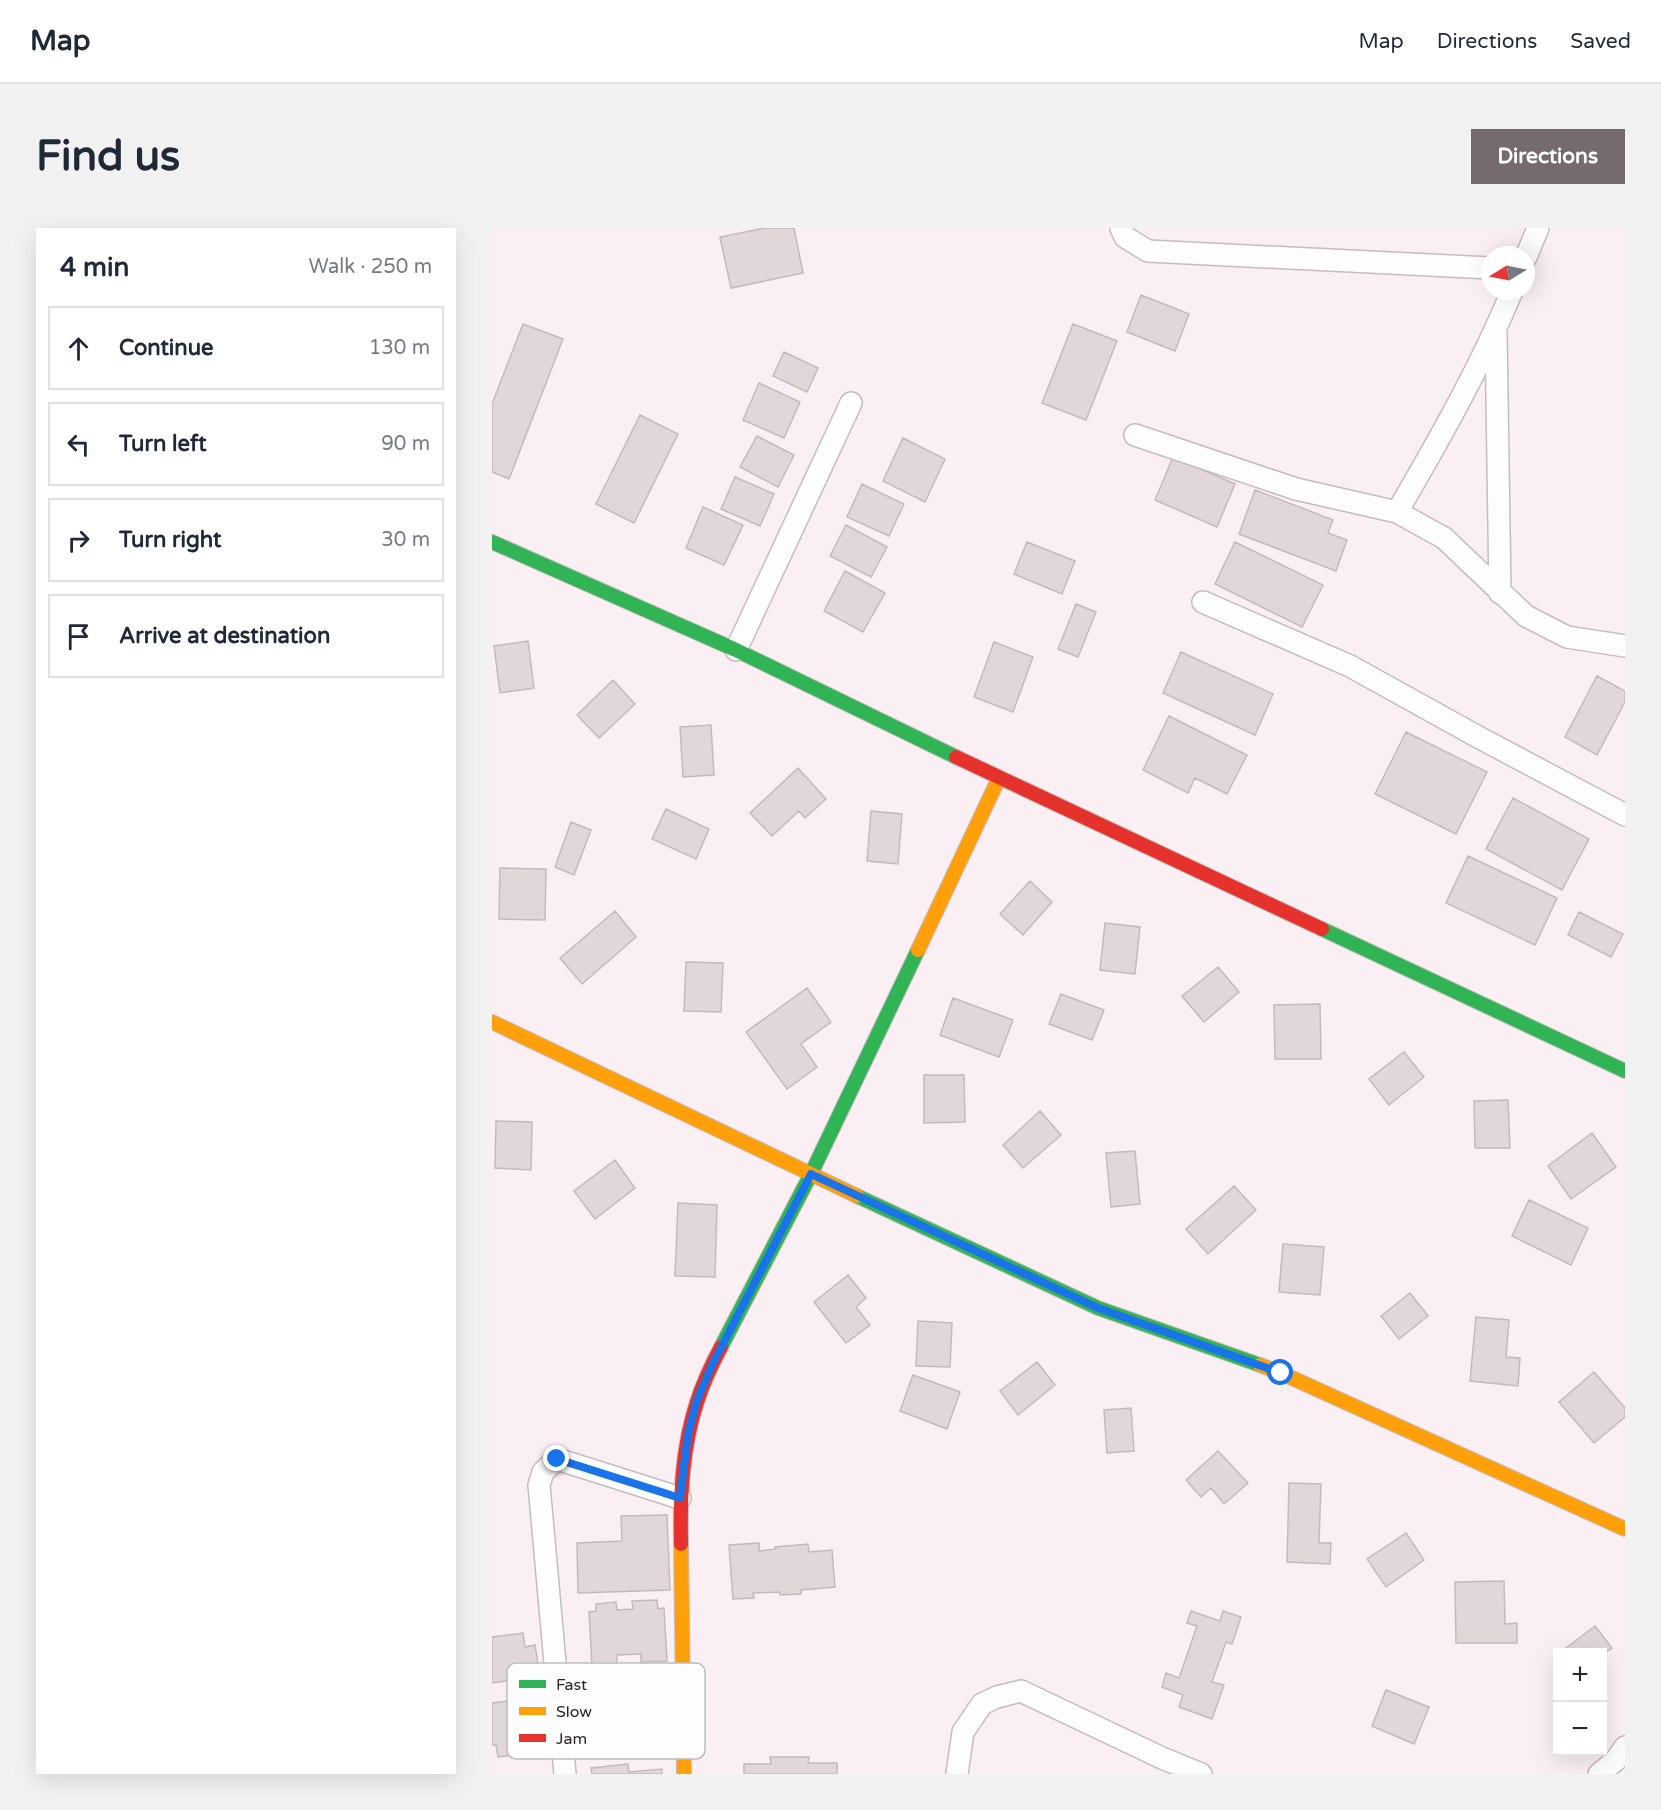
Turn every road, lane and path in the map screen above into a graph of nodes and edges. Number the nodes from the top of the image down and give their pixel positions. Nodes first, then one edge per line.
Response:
1 (1121, 228) edge
2 (1538, 228) edge
3 (1531, 246) edge
4 (1481, 268) edge
5 (1508, 300) edge
6 (1496, 331) junction
7 (851, 403) dead end
8 (1135, 435) dead end
9 (1397, 512) junction
10 (492, 542) edge
11 (1500, 592) junction
12 (1203, 602) dead end
13 (1625, 646) edge
14 (736, 650) junction
15 (999, 778) junction
16 (1625, 815) edge
17 (492, 1022) edge
18 (1625, 1071) edge
19 (811, 1174) junction
20 (680, 1498) junction
21 (1625, 1530) edge
22 (556, 1663) edge
23 (682, 1663) edge
24 (1625, 1747) edge
25 (565, 1759) edge
26 (684, 1759) edge
27 (566, 1774) edge
28 (684, 1774) edge
29 (957, 1774) edge
30 (1201, 1774) edge
31 (1599, 1774) edge

1 - 4 street
2 - 3 street
5 - 6 street
6 - 9 street
6 - 11 street
7 - 14 street
8 - 9 street
9 - 11 street
10 - 14 street
11 - 13 street
12 - 16 street
14 - 15 street
15 - 18 street
15 - 19 street
17 - 19 street
19 - 20 street
19 - 21 street
20 - 22 street
20 - 23 street
24 - 31 street
25 - 27 street
26 - 28 street
29 - 30 street

